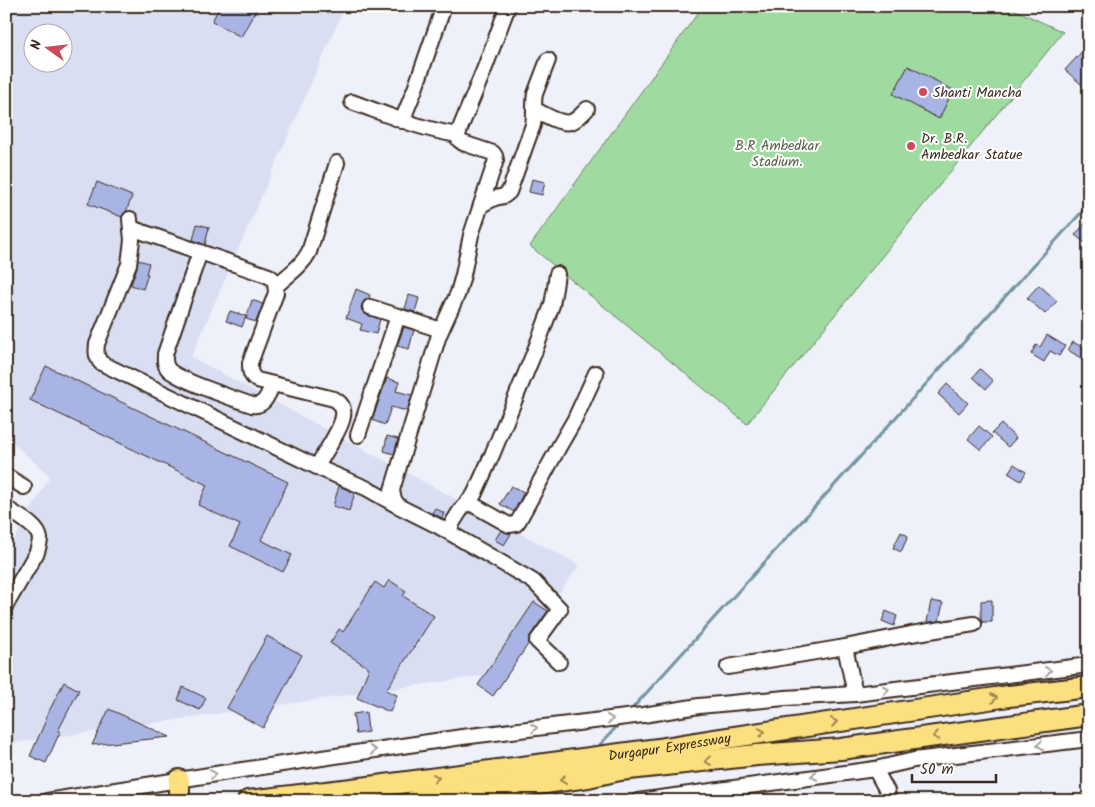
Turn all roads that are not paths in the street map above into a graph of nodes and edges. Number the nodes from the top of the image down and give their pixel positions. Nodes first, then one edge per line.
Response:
1 (444, 6) edge
2 (508, 6) edge
3 (548, 60) dead end
4 (352, 102) dead end
5 (534, 109) junction
6 (587, 109) dead end
7 (402, 121) junction
8 (458, 135) junction
9 (337, 163) dead end
10 (481, 206) junction
11 (200, 252) junction
12 (557, 274) dead end
13 (276, 286) junction
14 (370, 307) dead end
15 (398, 316) junction
16 (441, 330) junction
17 (596, 373) dead end
18 (274, 384) junction
19 (358, 435) dead end
20 (317, 467) junction
21 (6, 476) edge
22 (24, 487) dead end
23 (468, 502) junction
24 (396, 504) junction
25 (6, 508) edge
26 (449, 532) junction
27 (6, 605) edge
28 (974, 624) dead end
29 (845, 647) junction
30 (559, 662) dead end
31 (1089, 666) edge
32 (728, 667) dead end
33 (1089, 687) edge
34 (855, 694) junction
35 (1089, 715) edge
36 (1089, 739) edge
37 (876, 769) junction
38 (178, 780) junction
39 (715, 795) edge
40 (682, 798) edge
41 (47, 801) edge
42 (179, 801) edge
43 (248, 801) edge
44 (414, 801) edge
45 (638, 801) edge
46 (889, 801) edge

1 - 7 street
2 - 8 street
3 - 5 street
4 - 7 street
5 - 6 street
5 - 10 street
7 - 8 street
8 - 10 street
9 - 13 street
10 - 16 street
11 - 13 street
11 - 18 street
11 - 20 street
12 - 23 street
13 - 18 street
14 - 15 street
15 - 16 street
15 - 19 street
16 - 24 street
17 - 23 street
18 - 20 street
20 - 24 street
21 - 22 street
23 - 26 street
24 - 26 street
25 - 27 street
26 - 30 street
28 - 29 street
29 - 32 street
29 - 34 street
34 -> 31 street
43 -> 33 highway, Durgapur Expressway
38 -> 34 street
35 -> 44 highway, Durgapur Expressway
36 -> 37 street
37 -> 39 street
37 - 46 street
38 - 41 street
38 - 42 highway
39 - 40 street
40 - 45 street

